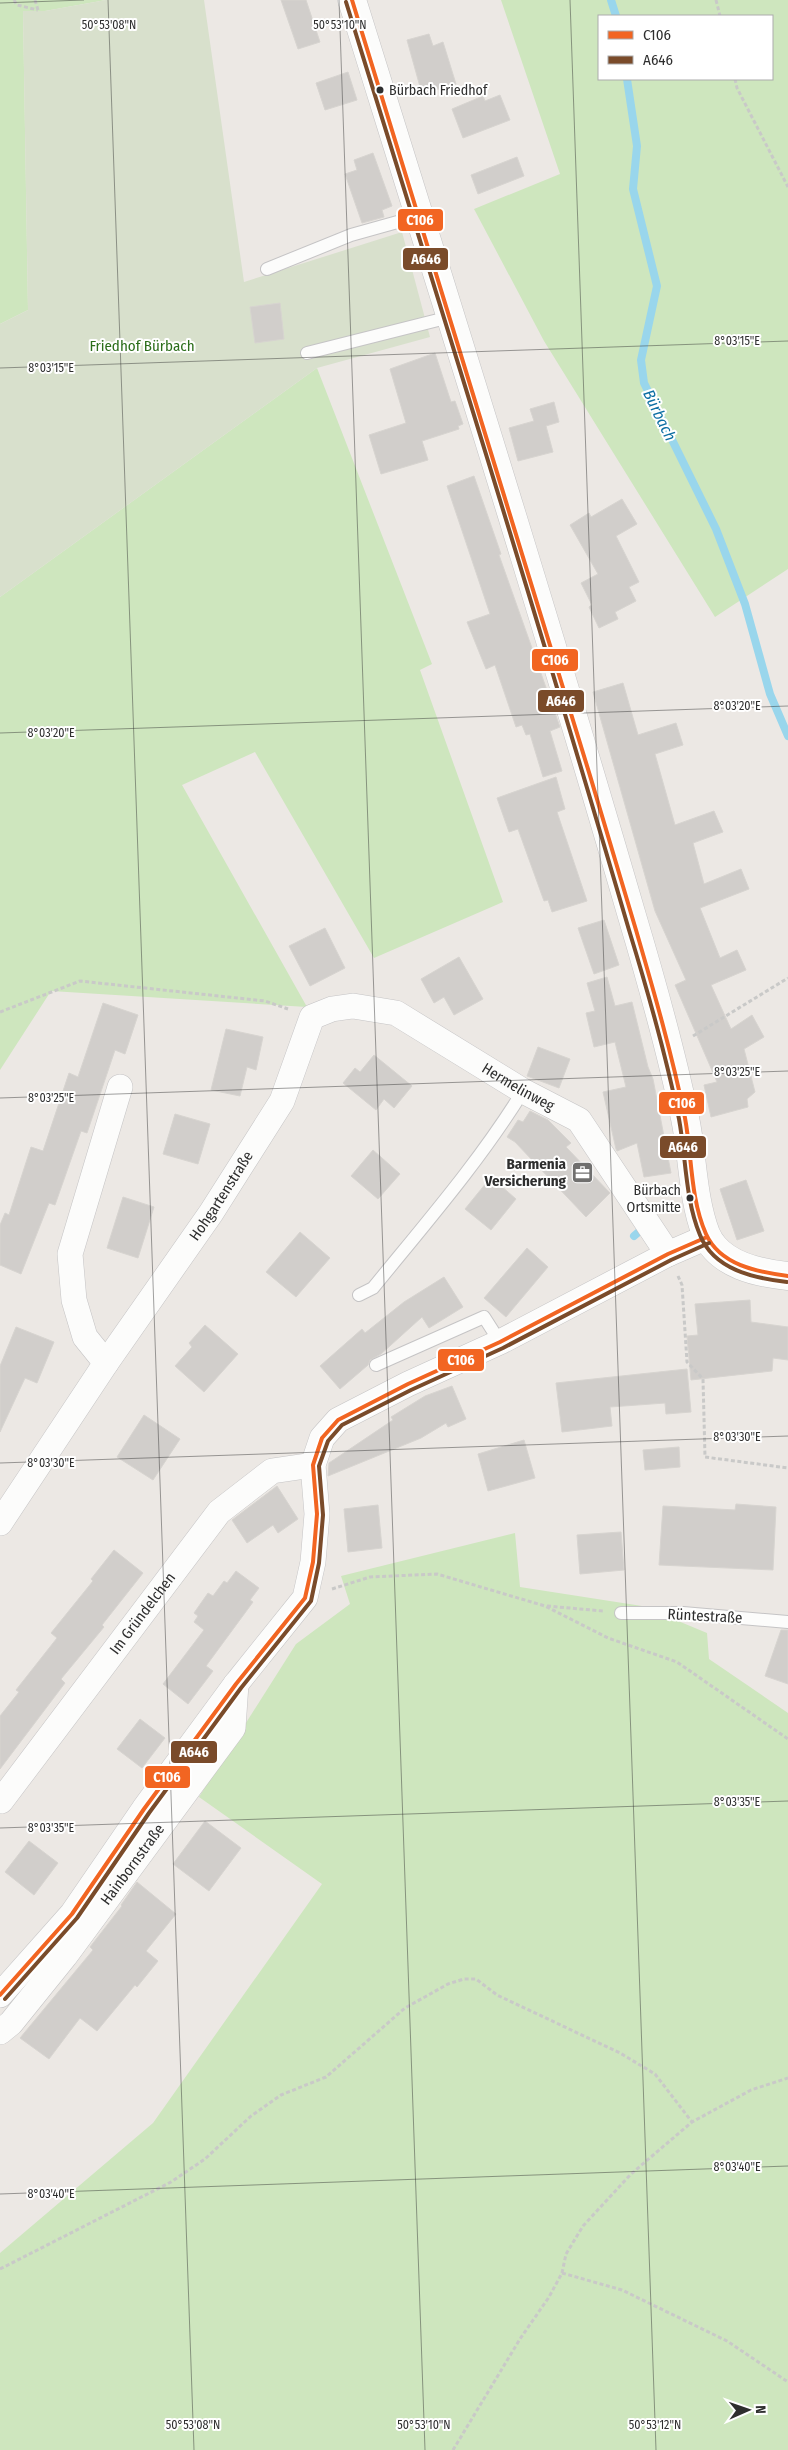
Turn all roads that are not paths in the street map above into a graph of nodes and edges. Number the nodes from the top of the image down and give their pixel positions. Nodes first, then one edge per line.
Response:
1 (352, 0) edge
2 (419, 216) junction
3 (268, 269) dead end
4 (450, 317) junction
5 (307, 353) dead end
6 (312, 1017) joint
7 (120, 1087) dead end
8 (523, 1091) junction
9 (707, 1237) junction
10 (668, 1254) junction
11 (788, 1276) edge
12 (358, 1295) dead end
13 (500, 1342) junction
14 (106, 1363) junction
15 (376, 1365) dead end
16 (313, 1466) junction
17 (0, 1523) edge
18 (621, 1613) road end
19 (788, 1622) edge
20 (236, 1684) junction
21 (1, 1800) edge
22 (0, 1995) edge
23 (0, 2032) edge

1 - 2 street
2 - 3 lane
2 - 4 street
4 - 5 lane
4 - 9 street
6 - 8 street, Hermelinweg
6 - 14 street, Hohgartenstraße
7 - 14 street
8 - 10 street, Hermelinweg
8 - 12 lane
9 - 10 street, Hainbornstraße
9 - 11 street
10 - 13 street, Hainbornstraße
13 - 15 lane
13 - 16 street, Hainbornstraße
14 - 17 street, Hohgartenstraße
16 - 20 street, Hainbornstraße
16 - 21 street, Im Gründelchen
18 - 19 lane, Rüntestraße
20 - 22 street, Hainbornstraße
20 - 23 street, Hainbornstraße

